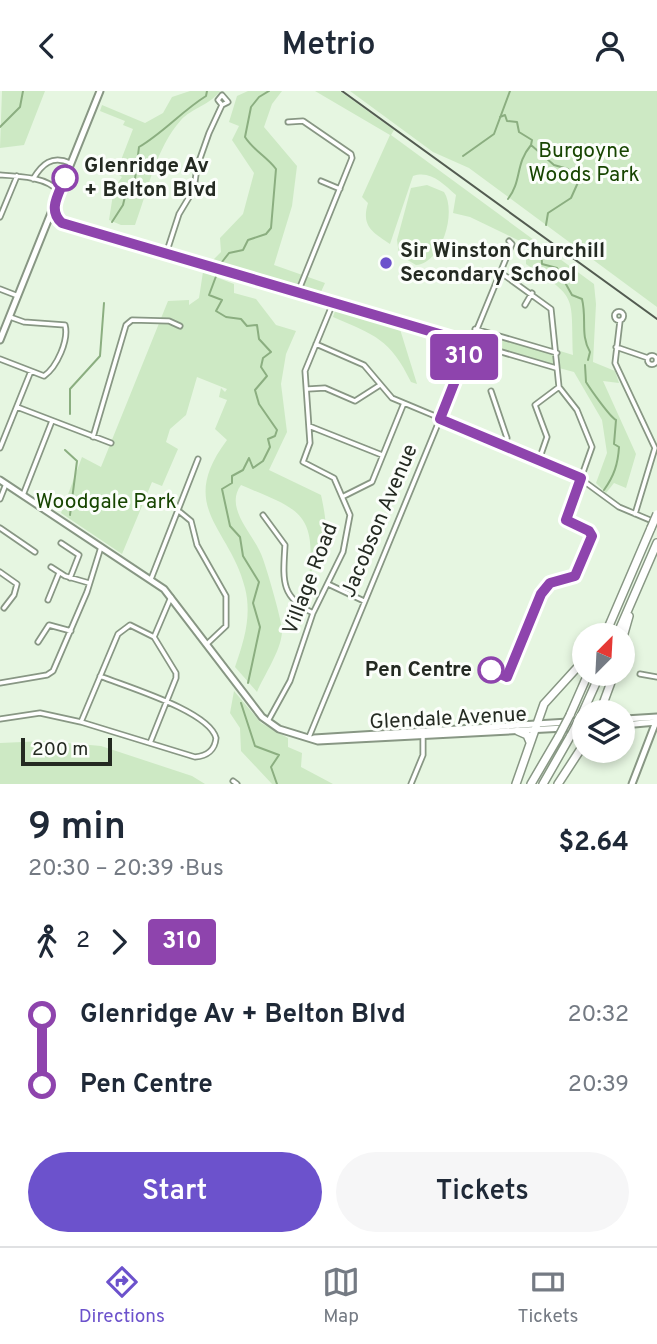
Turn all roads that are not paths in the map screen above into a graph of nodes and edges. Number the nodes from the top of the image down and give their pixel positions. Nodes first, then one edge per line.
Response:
1 (100, 91) edge
2 (222, 105) dead end
3 (288, 122) dead end
4 (71, 163) junction
5 (0, 175) edge
6 (17, 176) junction
7 (33, 179) junction
8 (320, 181) dead end
9 (340, 189) junction
10 (59, 193) junction
11 (54, 207) junction
12 (0, 217) edge
13 (49, 219) junction
14 (62, 223) junction
15 (509, 241) dead end
16 (166, 254) junction
17 (500, 272) junction
18 (0, 289) edge
19 (298, 292) junction
20 (532, 293) junction
21 (18, 296) junction
22 (333, 303) junction
23 (525, 305) dead end
24 (9, 317) junction
25 (620, 321) dead end
26 (180, 326) dead end
27 (475, 329) junction
28 (0, 340) edge
29 (470, 343) junction
30 (316, 344) junction
31 (617, 347) junction
32 (556, 353) junction
33 (648, 358) dead end
34 (0, 359) edge
35 (556, 368) junction
36 (31, 372) junction
37 (380, 384) junction
38 (559, 387) junction
39 (308, 389) junction
40 (492, 391) dead end
41 (404, 403) junction
42 (17, 407) junction
43 (440, 419) junction
44 (52, 421) junction
45 (309, 426) junction
46 (93, 437) junction
47 (111, 443) dead end
48 (504, 446) junction
49 (0, 448) edge
50 (383, 455) junction
51 (198, 459) dead end
52 (538, 460) junction
53 (581, 478) junction
54 (3, 482) edge
55 (23, 495) junction
56 (343, 496) junction
57 (0, 499) edge
58 (180, 512) junction
59 (635, 514) junction
60 (657, 514) edge
61 (262, 515) dead end
62 (654, 526) edge
63 (0, 528) edge
64 (61, 543) dead end
65 (657, 543) edge
66 (101, 547) junction
67 (35, 552) dead end
68 (51, 567) dead end
69 (0, 572) edge
70 (59, 573) junction
71 (70, 578) junction
72 (151, 579) junction
73 (89, 583) junction
74 (328, 584) junction
75 (634, 595) junction
76 (172, 596) junction
77 (48, 600) dead end
78 (364, 601) junction
79 (4, 608) dead end
80 (313, 613) junction
81 (609, 623) edge
82 (622, 623) edge
83 (627, 623) edge
84 (71, 631) junction
85 (154, 637) junction
86 (38, 642) dead end
87 (208, 643) junction
88 (572, 673) edge
89 (640, 674) dead end
90 (100, 676) junction
91 (657, 677) edge
92 (0, 683) edge
93 (583, 686) edge
94 (610, 686) joint
95 (605, 700) edge
96 (606, 700) edge
97 (166, 703) junction
98 (0, 719) edge
99 (572, 720) edge
100 (635, 720) edge
101 (657, 720) edge
102 (268, 721) junction
103 (81, 722) junction
104 (536, 727) junction
105 (572, 727) edge
106 (518, 731) junction
107 (424, 733) junction
108 (572, 734) edge
109 (311, 738) junction
110 (150, 743) junction
111 (530, 747) junction
112 (572, 762) edge
113 (411, 784) edge
114 (516, 784) edge
115 (531, 784) edge
116 (543, 784) edge
117 (558, 784) edge
118 (632, 784) edge

1 - 4 main road
2 - 16 street
3 - 9 street
4 - 7 street
4 - 10 main road
5 - 6 street
6 - 7 street
6 - 12 street
7 - 10 street
8 - 9 street
9 - 19 street
10 - 11 main road
11 - 13 main road
11 - 14 main road
13 - 14 street
13 - 21 main road
14 - 16 street
15 - 17 street, Jacobson Avenue
16 - 19 street
17 - 20 street
17 - 27 street, Jacobson Avenue
18 - 21 street
19 - 22 street
20 - 23 street
20 - 32 street
21 - 24 main road
22 - 29 street
22 - 30 street, Village Road
24 - 28 main road
24 - 36 street
25 - 31 street
26 - 46 street
27 - 29 street, Jacobson Avenue
27 - 32 street
29 - 35 street
29 - 43 street, Jacobson Avenue
30 - 37 street
30 - 39 street, Village Road
31 - 33 street
31 - 59 street
32 - 35 street
34 - 36 street
35 - 38 street
36 - 42 street
37 - 39 street
37 - 41 street
38 - 52 street
38 - 53 street
39 - 45 street, Village Road
40 - 48 street
41 - 43 street
41 - 50 street
42 - 44 street
42 - 49 street
43 - 48 street
43 - 78 street, Jacobson Avenue
44 - 46 street
44 - 55 street
45 - 50 street
45 - 56 street, Village Road
46 - 47 street
48 - 52 street
50 - 56 street
51 - 58 street
52 - 53 street
53 - 59 street
54 - 55 main road, Glendale Avenue
54 - 57 street
55 - 66 main road, Glendale Avenue
56 - 74 street, Village Road
58 - 72 street
58 - 87 street
59 - 62 street
60 - 62 highway, bridge
61 - 80 street
62 - 81 highway
63 - 67 street
64 - 71 street
65 - 75 highway
66 - 72 main road, Glendale Avenue
66 - 73 street
68 - 70 street
69 - 79 street
70 - 71 street
70 - 77 street
71 - 73 street
72 - 76 main road, Glendale Avenue
73 - 84 street
74 - 78 street
74 - 80 street, Village Road
75 - 82 highway
75 - 83 highway
76 - 85 street
76 - 87 main road, Glendale Avenue
78 - 109 street, Jacobson Avenue
80 - 102 street, Village Road
84 - 86 street
84 - 92 street
85 - 90 street
85 - 97 street
87 - 102 main road, Glendale Avenue
88 - 104 highway
89 - 91 street
90 - 97 street
90 - 103 street
93 - 115 highway, bridge
94 - 95 highway
94 - 96 highway
97 - 110 street
97 - 110 street
98 - 103 street
99 - 104 main road, Glendale Avenue
100 - 101 main road
101 - 118 main road
102 - 109 main road, Glendale Avenue
103 - 110 street
104 - 105 main road, Glendale Avenue
104 - 106 main road, Glendale Avenue
104 - 107 main road, Glendale Avenue
104 - 111 highway
106 - 107 main road, Glendale Avenue
106 - 111 highway
107 - 109 main road, Glendale Avenue
107 - 113 street
108 - 116 highway, bridge
111 - 114 highway
112 - 117 highway

